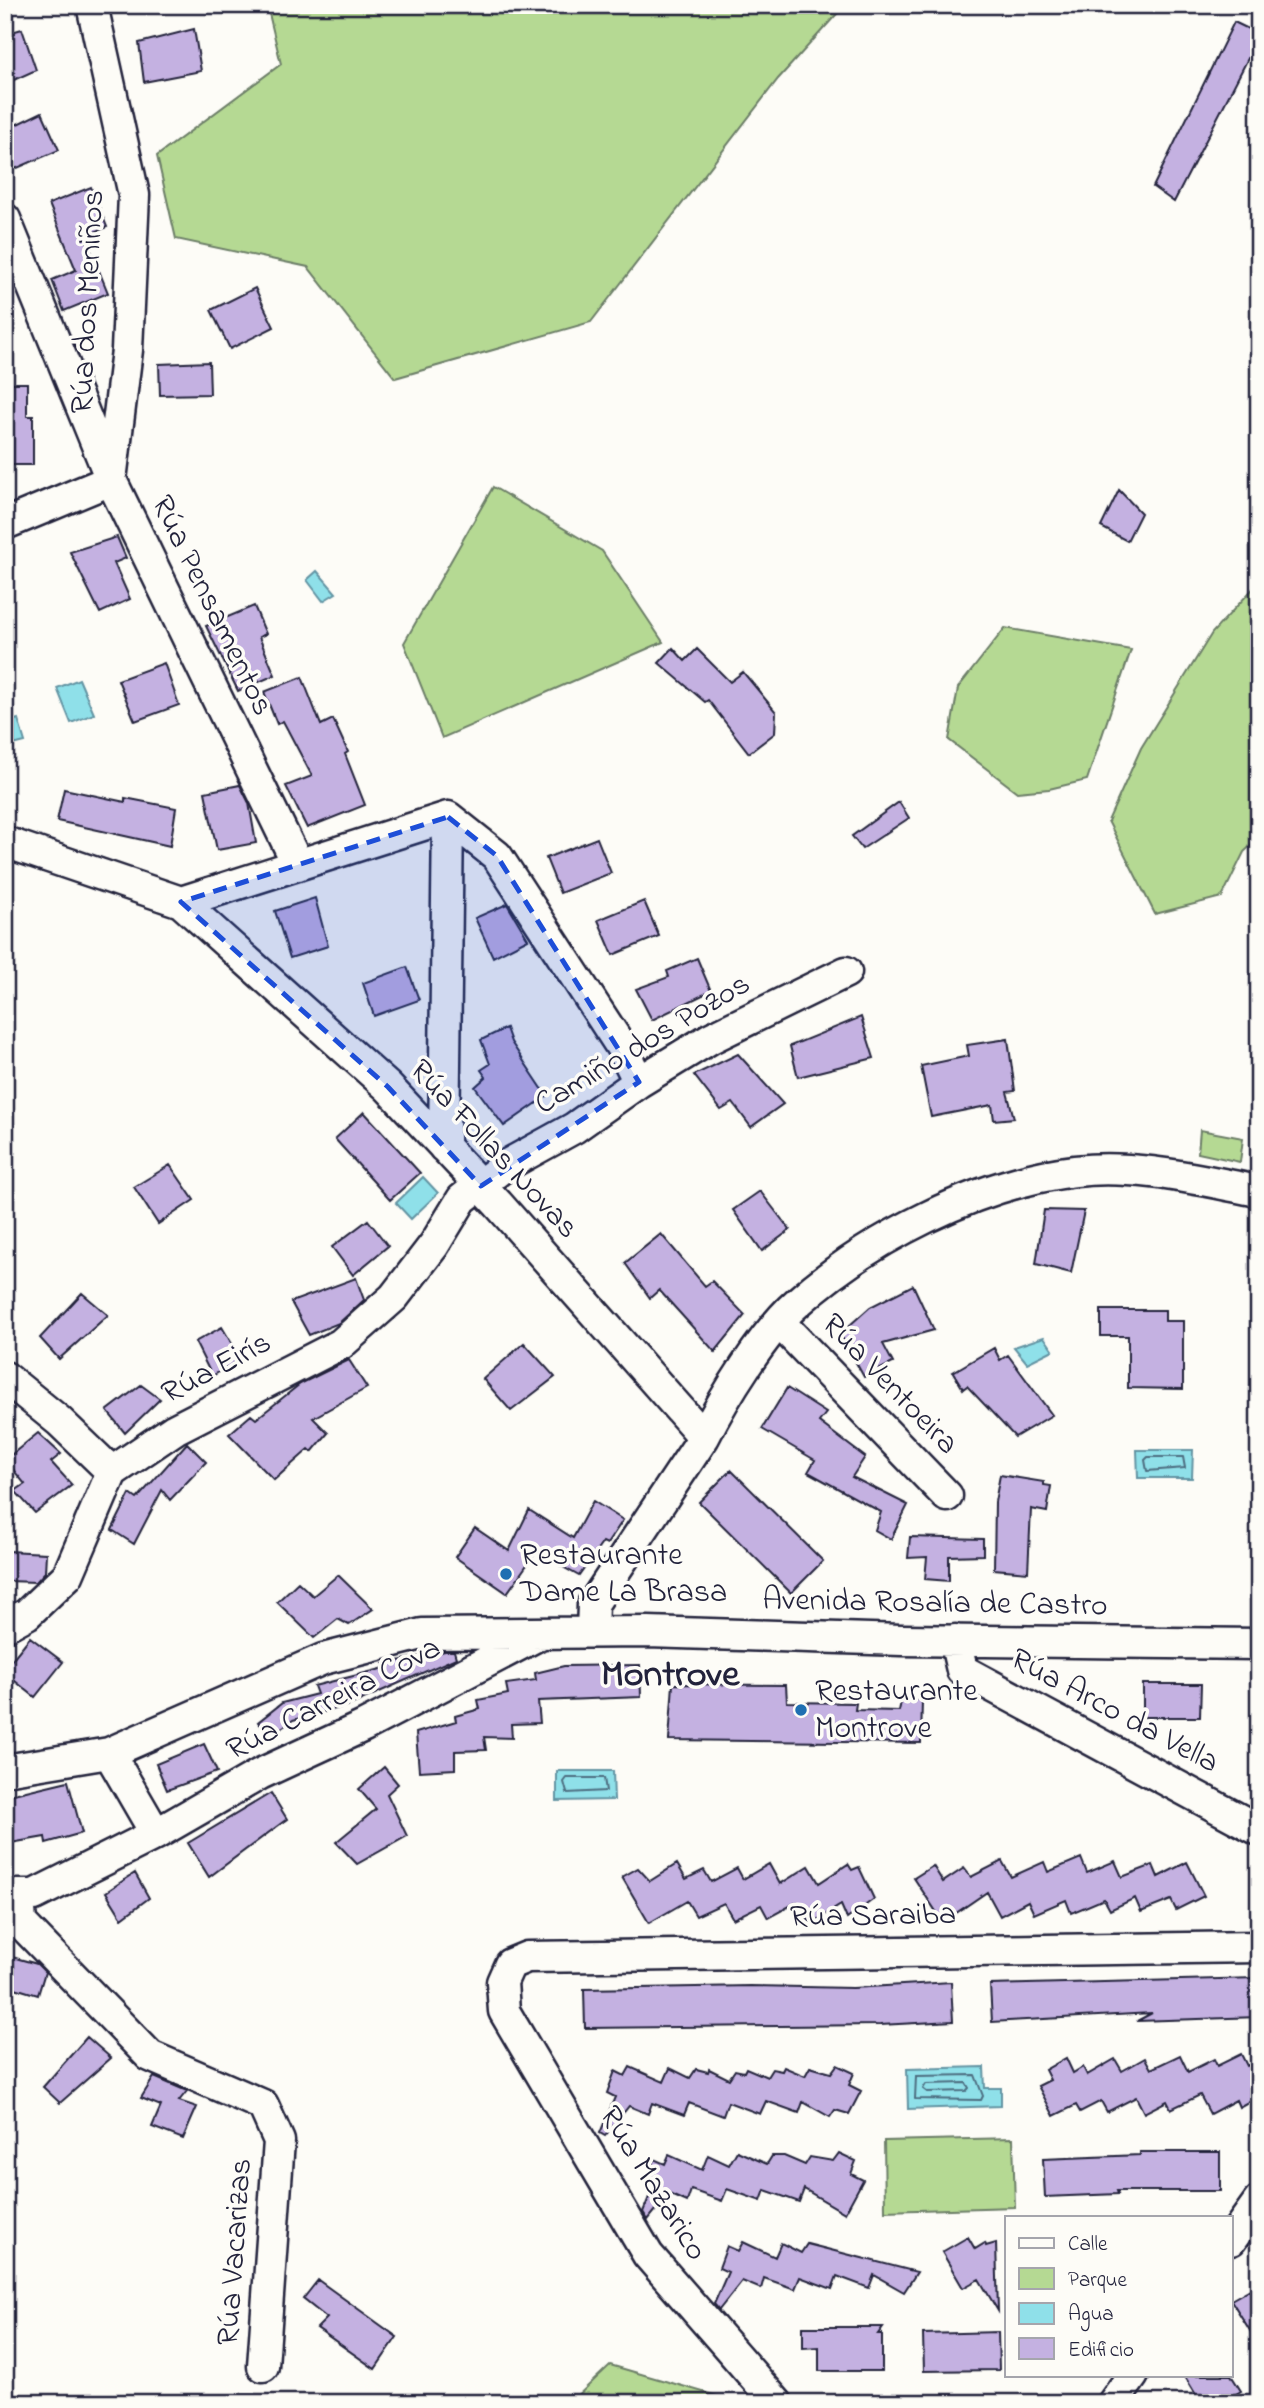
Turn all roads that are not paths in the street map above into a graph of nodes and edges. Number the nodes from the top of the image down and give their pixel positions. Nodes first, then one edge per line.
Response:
1 (92, 5) edge
2 (5, 219) edge
3 (111, 480) junction
4 (5, 524) edge
5 (448, 817) junction
6 (5, 842) edge
7 (298, 865) junction
8 (181, 902) junction
9 (846, 972) dead end
10 (639, 1082) junction
11 (444, 1147) junction
12 (481, 1186) junction
13 (1259, 1191) edge
14 (780, 1323) junction
15 (5, 1377) edge
16 (704, 1437) junction
17 (112, 1472) junction
18 (947, 1496) dead end
19 (5, 1626) edge
20 (546, 1631) junction
21 (592, 1631) junction
22 (955, 1640) junction
23 (1259, 1644) edge
24 (110, 1754) junction
25 (5, 1770) edge
26 (1259, 1830) edge
27 (156, 1834) junction
28 (12, 1895) edge
29 (1259, 1947) edge
30 (502, 1982) joint
31 (1259, 2201) edge
32 (1232, 2239) edge
33 (263, 2366) dead end
34 (1132, 2376) edge
35 (777, 2403) edge
36 (1113, 2403) edge

1 - 3 street, Rúa dos Meniños
2 - 3 street
3 - 4 street, Rúa Pensamentos
3 - 7 street, Rúa Pensamentos
5 - 7 street
5 - 10 street
5 - 11 street
6 - 8 street, Rúa Follas Novas
7 - 8 street
8 - 11 street, Rúa Follas Novas
9 - 10 street, Camiño dos Pozos
10 - 12 street, Camiño dos Pozos
11 - 12 street, Rúa Follas Novas
12 - 16 street, Rúa Follas Novas
12 - 17 street, Rúa Eirís
13 - 14 street, Rúa Ventoeira
14 - 16 street, Rúa Ventoeira
14 - 18 street, Rúa Ventoeira
15 - 17 street
16 - 21 street
17 - 19 street
20 - 21 street, Avenida Rosalía de Castro
20 - 24 street, Avenida Rosalía de Castro
20 - 27 street, Rúa Carreira Cova
21 - 22 street, Avenida Rosalía de Castro
22 - 23 street, Avenida Rosalía de Castro
22 - 26 street, Rúa Arco da Vella
24 - 25 street, Avenida Rosalía de Castro
24 - 27 street
27 - 28 street, Rúa Carreira Cova
28 - 33 street, Rúa Vacarizas
29 - 30 street, Rúa Saraiba
30 - 35 street, Rúa Mazarico
31 - 32 street
34 - 36 street

